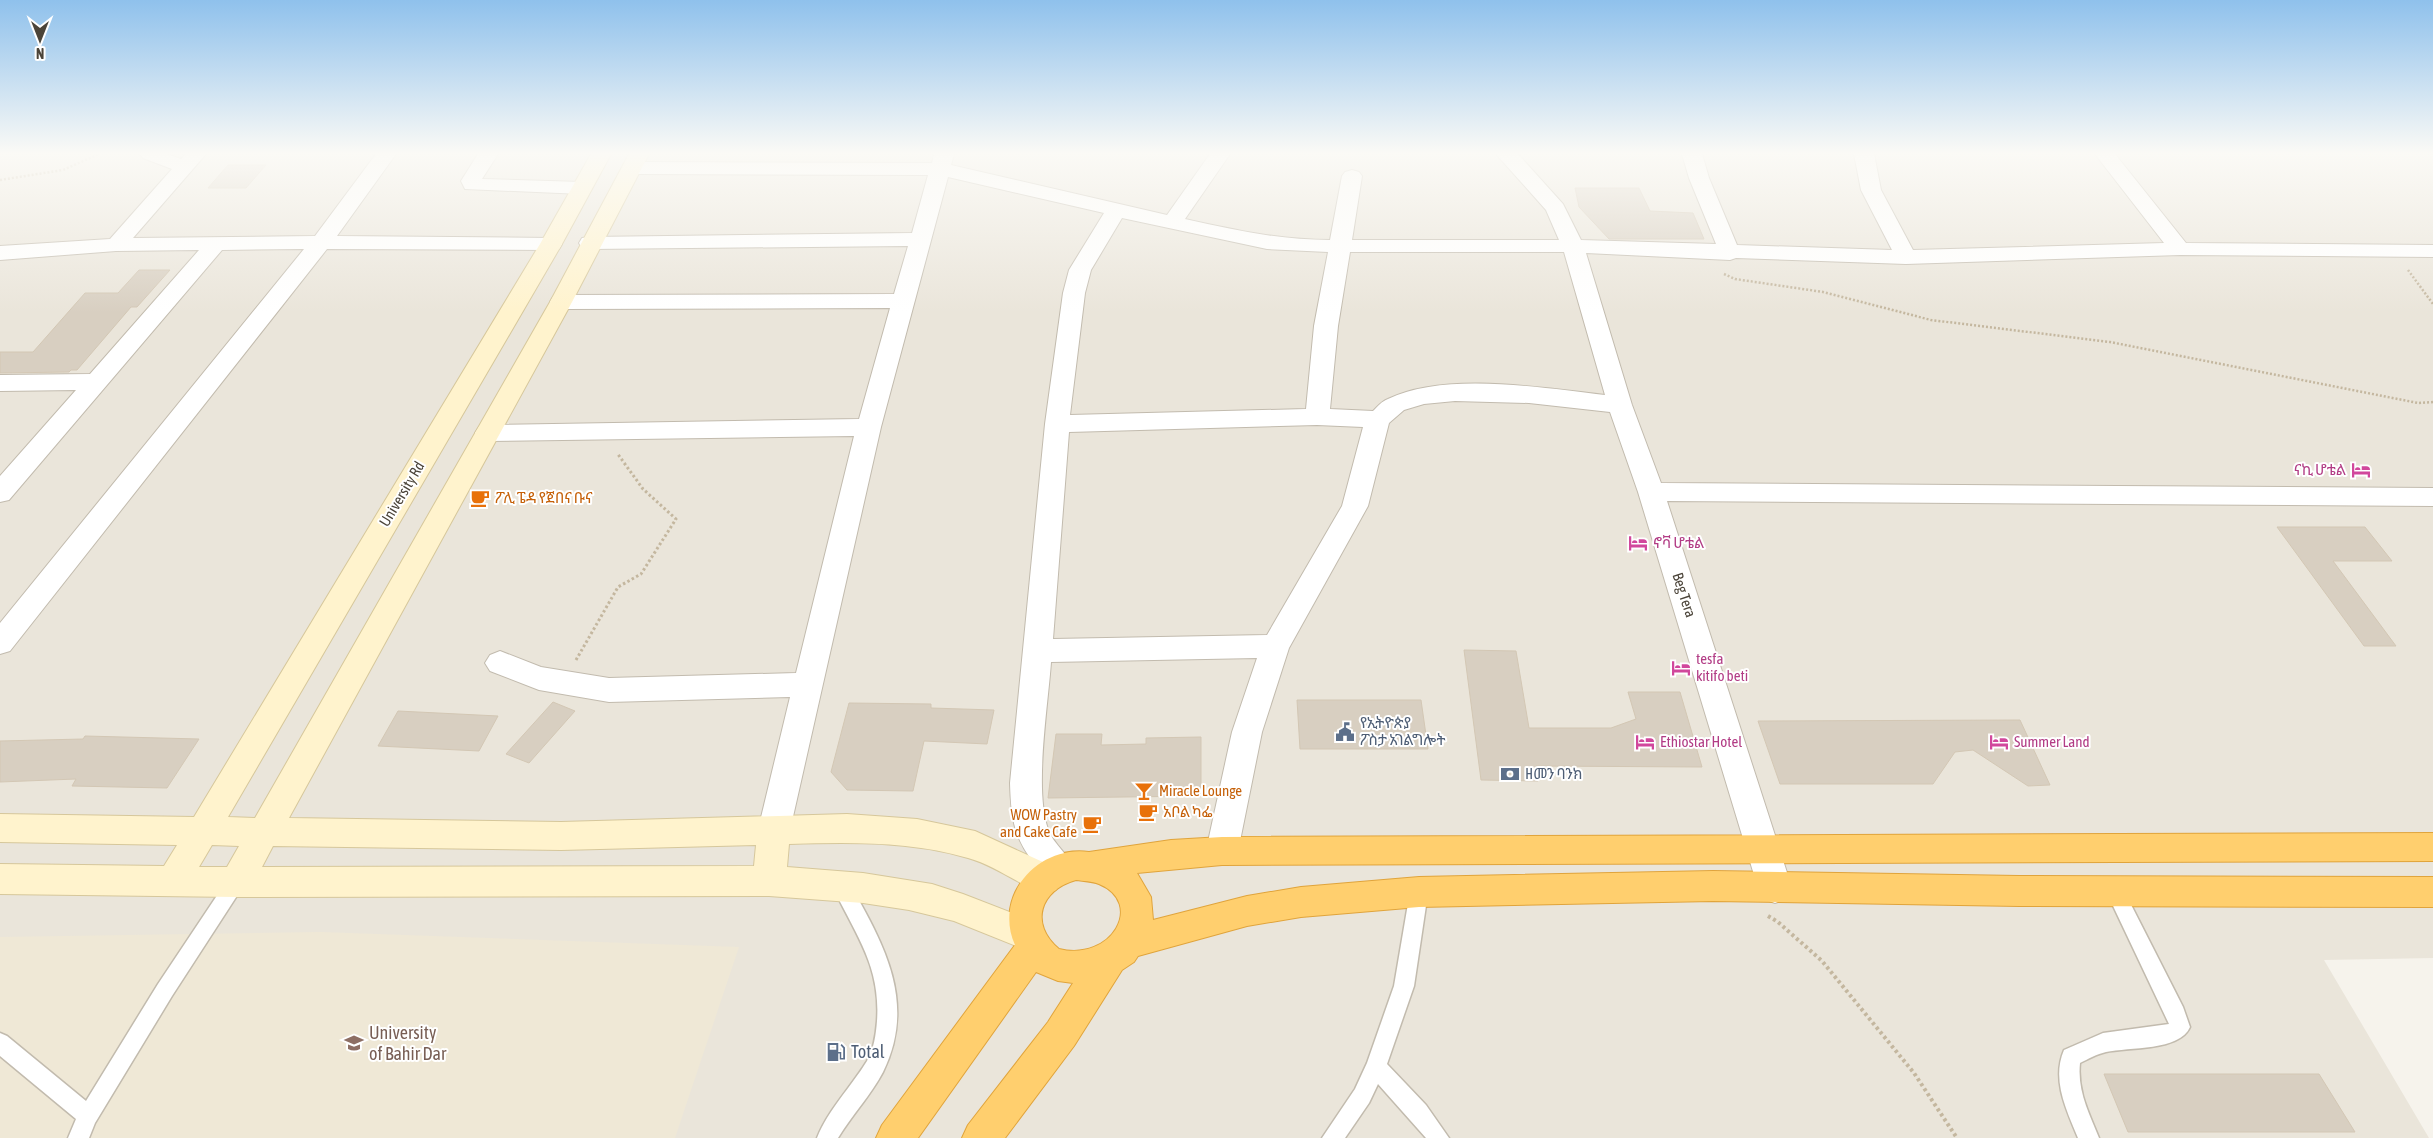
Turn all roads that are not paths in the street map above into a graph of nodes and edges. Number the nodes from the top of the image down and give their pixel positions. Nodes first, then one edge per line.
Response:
1 (149, 207) edge
2 (347, 207) edge
3 (571, 207) edge
4 (610, 207) edge
5 (929, 207) edge
6 (1106, 207) edge
7 (1183, 207) edge
8 (1347, 207) edge
9 (1555, 207) edge
10 (1711, 207) edge
11 (1880, 207) edge
12 (2147, 207) edge
13 (1116, 210) junction
14 (1172, 222) junction
15 (920, 239) junction
16 (321, 242) junction
17 (590, 243) junction
18 (216, 244) junction
19 (551, 244) junction
20 (116, 245) junction
21 (1341, 245) junction
22 (1573, 246) junction
23 (2180, 249) junction
24 (24, 250) junction
25 (2433, 251) edge
26 (0, 253) edge
27 (1730, 253) junction
28 (1906, 257) junction
29 (0, 275) edge
30 (904, 301) junction
31 (561, 302) junction
32 (0, 382) edge
33 (97, 382) junction
34 (1620, 405) junction
35 (1317, 417) junction
36 (1378, 419) junction
37 (1057, 424) junction
38 (869, 427) junction
39 (488, 433) junction
40 (1651, 492) junction
41 (0, 494) edge
42 (2433, 497) edge
43 (0, 643) edge
44 (1275, 646) junction
45 (1038, 651) junction
46 (500, 663) dead end
47 (807, 685) junction
48 (0, 828) edge
49 (774, 830) junction
50 (201, 832) junction
51 (263, 833) junction
52 (2433, 847) edge
53 (1222, 851) junction
54 (1765, 851) junction
55 (1094, 865) junction
56 (1051, 875) junction
57 (0, 879) edge
58 (173, 881) junction
59 (769, 881) junction
60 (236, 882) junction
61 (841, 885) junction
62 (2115, 891) junction
63 (1419, 892) junction
64 (2433, 892) edge
65 (1768, 900) junction
66 (1029, 941) junction
67 (1119, 950) junction
68 (0, 1043) edge
69 (1376, 1067) junction
70 (88, 1116) junction
71 (78, 1138) edge
72 (826, 1138) edge
73 (895, 1138) edge
74 (981, 1138) edge
75 (1332, 1138) edge
76 (1439, 1138) edge
77 (2089, 1138) edge

1 - 20 street
2 - 16 street
3 - 19 street, University Rd
4 - 17 street
5 - 15 street
6 - 13 street
7 - 14 street
8 - 21 street
9 - 22 street, Beg Tera
10 - 27 street
11 - 28 street
12 - 23 street
13 - 14 street
13 - 37 street
14 - 21 street
15 - 17 street
15 - 30 street
16 - 18 street
16 - 19 street
16 - 43 street
17 - 19 street
17 - 31 street
18 - 20 street
18 - 33 street
19 - 50 street, University Rd
20 - 24 street
21 - 22 street
21 - 35 street
22 - 27 street
22 - 34 street, Beg Tera
23 - 25 street
23 - 28 street
24 - 26 street
24 - 29 street
27 - 28 street
30 - 31 street
30 - 38 street
31 - 39 street
32 - 33 street
33 - 41 street
34 - 36 street
34 - 40 street, Beg Tera
35 - 36 street
35 - 37 street
36 - 44 street
37 - 45 street
38 - 39 street
38 - 47 street
39 - 51 street
40 - 42 street
40 - 54 street, Beg Tera
44 - 45 street
44 - 53 street
45 - 56 street
46 - 47 street
47 - 49 street
48 - 50 street
49 - 51 street
49 - 56 street
49 - 59 street
50 - 51 street
50 - 58 street, University Rd
51 - 60 street
52 - 54 highway
53 - 54 highway
53 - 55 highway
54 - 65 street, Beg Tera
55 - 56 highway
55 - 67 highway
56 - 66 highway
57 - 58 street
58 - 60 street
59 - 60 street
59 - 61 street
60 - 70 lane
61 - 66 street
61 - 72 lane
62 - 64 highway
62 - 65 highway
62 - 77 lane
63 - 65 highway
63 - 67 highway
63 - 69 lane
66 - 67 highway
66 - 73 highway
67 - 74 highway
68 - 70 lane
69 - 75 lane
69 - 76 lane
70 - 71 lane

